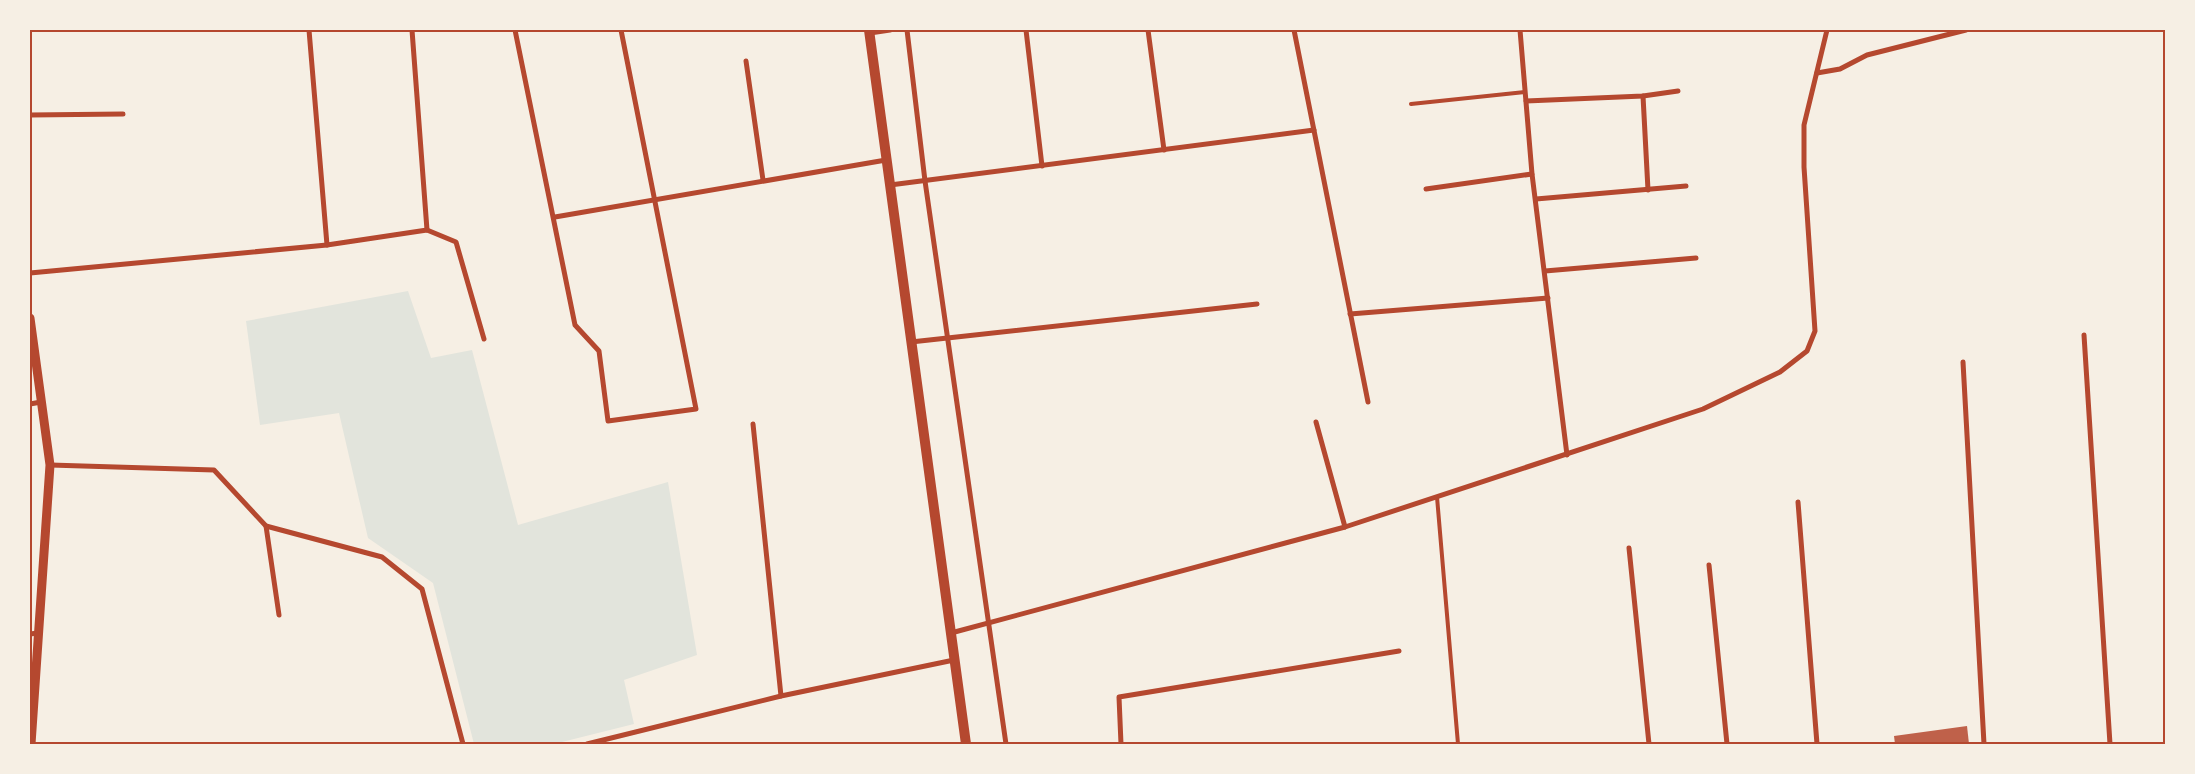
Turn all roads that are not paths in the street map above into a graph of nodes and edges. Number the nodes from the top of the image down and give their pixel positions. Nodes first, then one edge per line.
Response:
1 (309, 30) edge
2 (412, 30) edge
3 (516, 30) edge
4 (621, 30) edge
5 (890, 30) edge
6 (907, 30) edge
7 (1026, 30) edge
8 (1148, 30) edge
9 (1294, 30) edge
10 (1520, 30) edge
11 (1827, 30) edge
12 (1966, 30) edge
13 (869, 31) edge
14 (746, 61) dead end
15 (1817, 73) junction
16 (1678, 91) dead end
17 (1525, 92) junction
18 (1643, 96) junction
19 (1526, 101) junction
20 (1411, 104) dead end
21 (122, 114) dead end
22 (30, 115) edge
23 (1314, 130) junction
24 (1164, 150) junction
25 (887, 160) junction
26 (1042, 166) junction
27 (1532, 174) junction
28 (763, 180) junction
29 (925, 181) junction
30 (890, 186) junction
31 (1686, 186) dead end
32 (1426, 189) dead end
33 (1648, 190) junction
34 (1536, 199) junction
35 (654, 200) junction
36 (555, 217) junction
37 (427, 230) junction
38 (327, 245) junction
39 (1696, 258) dead end
40 (1544, 271) junction
41 (30, 273) edge
42 (1548, 298) junction
43 (1257, 304) dead end
44 (1350, 314) junction
45 (30, 318) edge
46 (2084, 335) dead end
47 (947, 338) junction
48 (484, 339) dead end
49 (912, 342) junction
50 (1963, 362) dead end
51 (41, 402) junction
52 (1368, 402) dead end
53 (30, 404) edge
54 (1316, 422) dead end
55 (753, 424) dead end
56 (1567, 455) junction
57 (50, 465) junction
58 (1436, 496) junction
59 (1798, 502) dead end
60 (266, 526) junction
61 (1346, 527) junction
62 (1629, 548) dead end
63 (1709, 565) dead end
64 (279, 615) dead end
65 (990, 622) junction
66 (951, 633) junction
67 (34, 634) edge
68 (1399, 651) dead end
69 (955, 660) junction
70 (781, 696) junction
71 (31, 744) edge
72 (463, 744) edge
73 (587, 744) edge
74 (966, 744) edge
75 (1006, 744) edge
76 (1121, 744) edge
77 (1458, 744) edge
78 (1649, 744) edge
79 (1727, 744) edge
80 (1817, 744) edge
81 (1984, 744) edge
82 (2110, 744) edge

1 - 38 street
2 - 37 street
3 - 36 street
4 - 35 street
5 - 13 street
6 - 29 street
7 - 26 street
8 - 24 street
9 - 23 street
10 - 17 street
11 - 15 street
12 - 15 street
13 - 25 main road
14 - 28 street
15 - 56 street
16 - 18 street
17 - 19 street
17 - 20 lane
18 - 19 street
18 - 33 street
19 - 27 street
21 - 22 street
23 - 24 street
23 - 44 street
24 - 26 street
25 - 28 street
25 - 30 main road
26 - 29 street
27 - 32 street
27 - 34 street
28 - 35 street
29 - 30 street
29 - 47 street
30 - 49 main road
31 - 33 street
33 - 34 street
34 - 40 street
35 - 36 street
35 - 36 street
37 - 38 street
37 - 48 street
38 - 41 street
39 - 40 street
40 - 42 street
42 - 44 street
42 - 56 street
43 - 47 street
44 - 52 street
45 - 51 street
46 - 82 street
47 - 49 street
47 - 65 street
49 - 66 main road
50 - 81 street
51 - 53 street
51 - 57 street
54 - 61 street
55 - 70 street
56 - 58 street
57 - 60 street
57 - 67 street
58 - 61 street
58 - 77 lane
59 - 80 street
60 - 64 street
60 - 72 street
61 - 65 street
62 - 78 street
63 - 79 street
65 - 66 street
65 - 75 street
66 - 69 main road
67 - 71 street
68 - 76 street
69 - 70 street
69 - 74 main road
70 - 73 street

